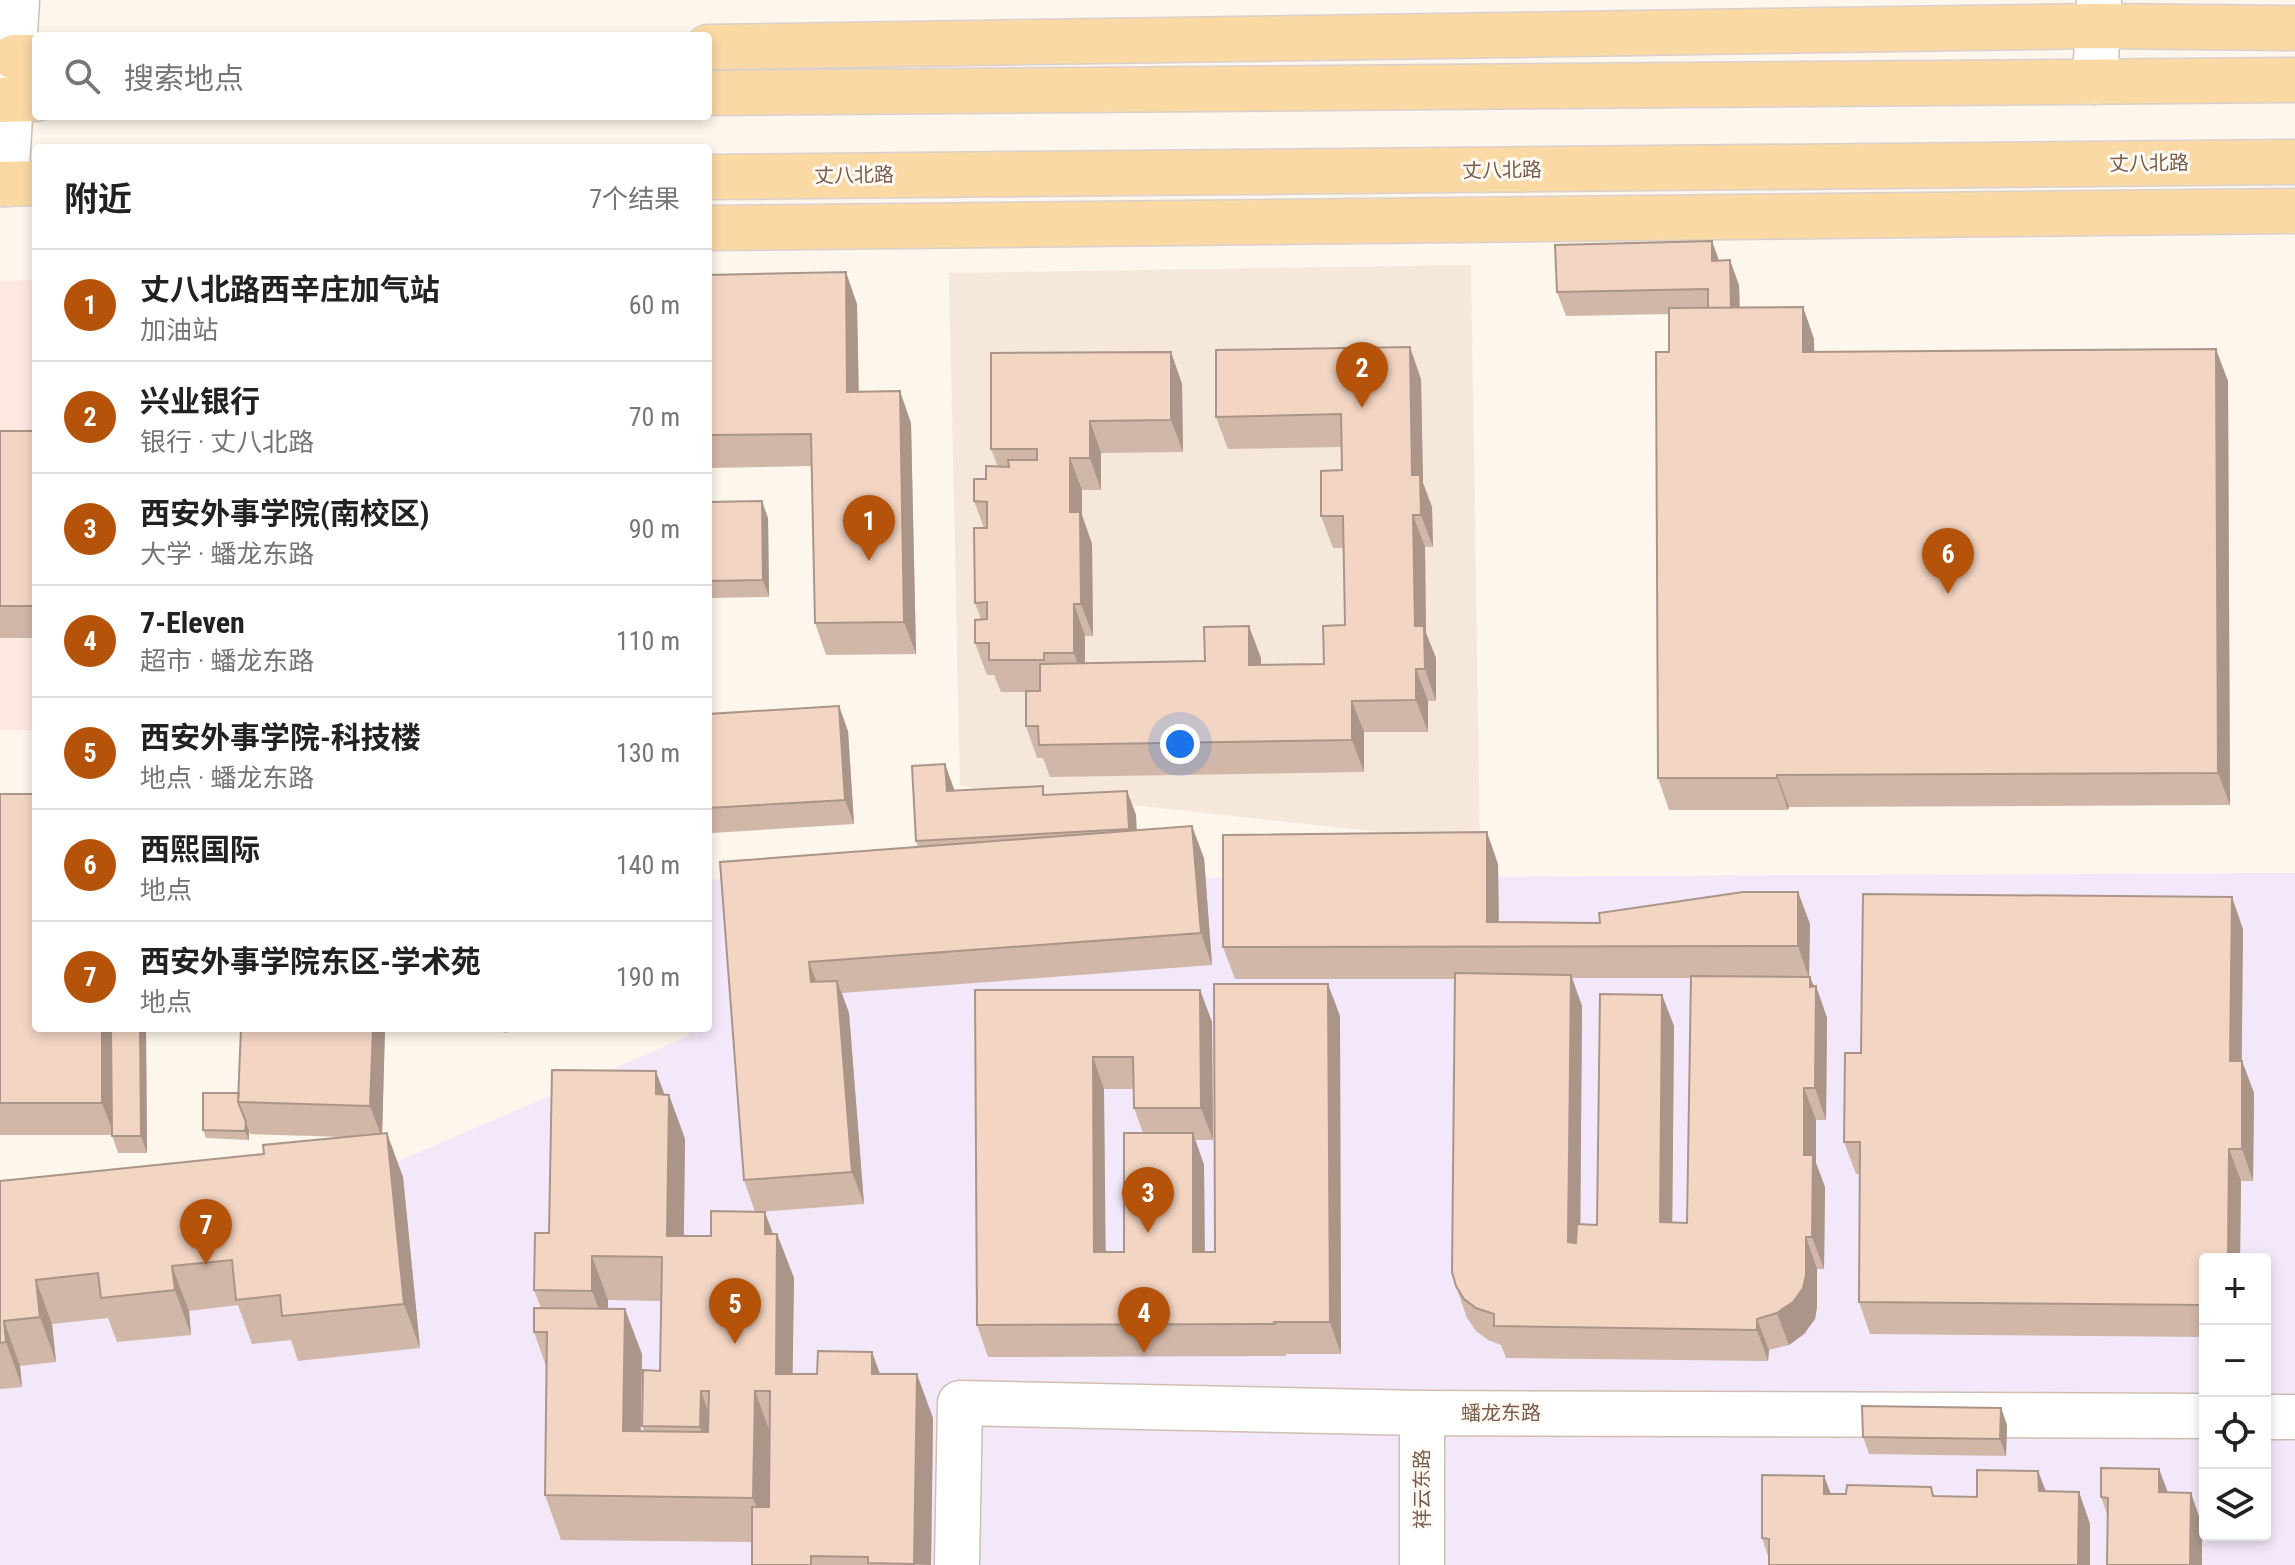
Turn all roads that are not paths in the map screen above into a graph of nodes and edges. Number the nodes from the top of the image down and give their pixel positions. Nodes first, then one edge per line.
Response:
1 (17, 0) edge
2 (2098, 13) edge
3 (2295, 28) edge
4 (712, 47) edge
5 (25, 57) edge
6 (2295, 80) edge
7 (2095, 82) junction
8 (712, 93) edge
9 (16, 100) edge
10 (2295, 162) edge
11 (712, 177) edge
12 (20, 187) edge
13 (2295, 211) edge
14 (712, 228) edge
15 (1422, 1413) junction
16 (2199, 1416) edge
17 (2271, 1417) edge
18 (2295, 1417) edge
19 (957, 1565) edge
20 (1422, 1565) edge

1 - 5 street
2 - 3 main road
2 - 4 main road
2 - 7 street
5 - 9 street
6 - 7 main road
7 - 8 main road
9 - 12 street
10 - 11 main road, 丈八北路
13 - 14 main road
15 - 16 street, 蟠龙东路
15 - 19 street, 蟠龙东路
15 - 20 street, 祥云东路
17 - 18 street

